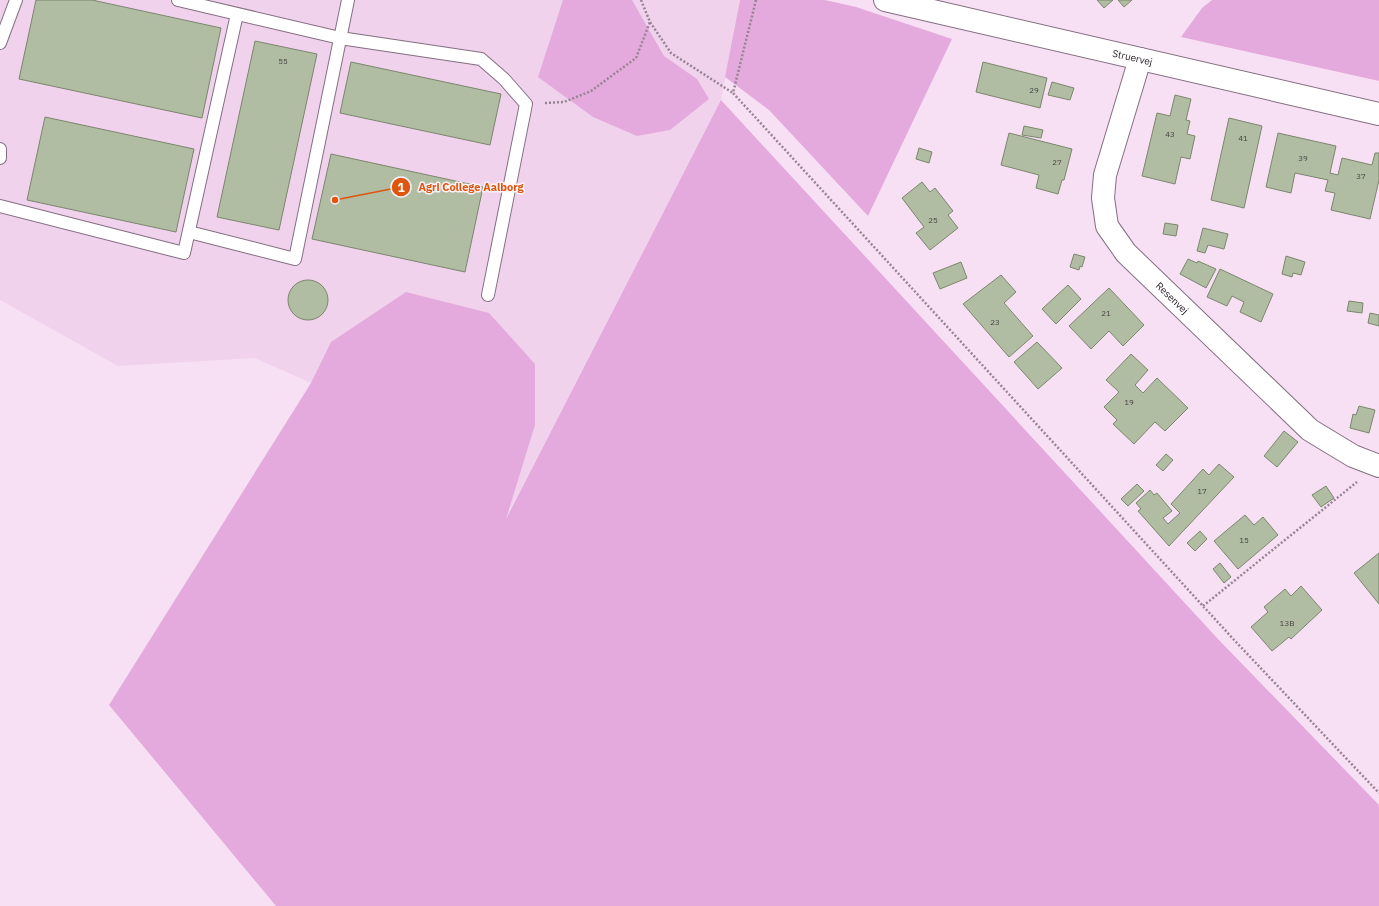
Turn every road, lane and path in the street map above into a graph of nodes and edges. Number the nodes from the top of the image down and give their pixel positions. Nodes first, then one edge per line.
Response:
1 (16, 0) edge
2 (178, 0) edge
3 (348, 0) edge
4 (641, 0) edge
5 (756, 0) edge
6 (885, 0) edge
7 (237, 14) junction
8 (650, 22) junction
9 (340, 38) junction
10 (0, 43) edge
11 (1140, 59) junction
12 (733, 93) junction
13 (526, 104) junction
14 (1379, 114) edge
15 (0, 149) edge
16 (0, 158) edge
17 (0, 206) edge
18 (189, 232) junction
19 (488, 295) dead end
20 (1378, 466) edge
21 (1203, 606) junction
22 (1379, 793) edge

1 - 10 lane
2 - 7 lane
3 - 9 lane
4 - 8 path
5 - 12 path
6 - 11 street, Struervej
7 - 9 lane
7 - 18 lane
8 - 12 path
8 - 13 path
9 - 13 lane
9 - 18 lane
11 - 14 street, Struervej
11 - 20 street, Resenvej
12 - 21 path
13 - 19 lane
15 - 16 lane
17 - 18 lane
20 - 21 path
21 - 22 path

